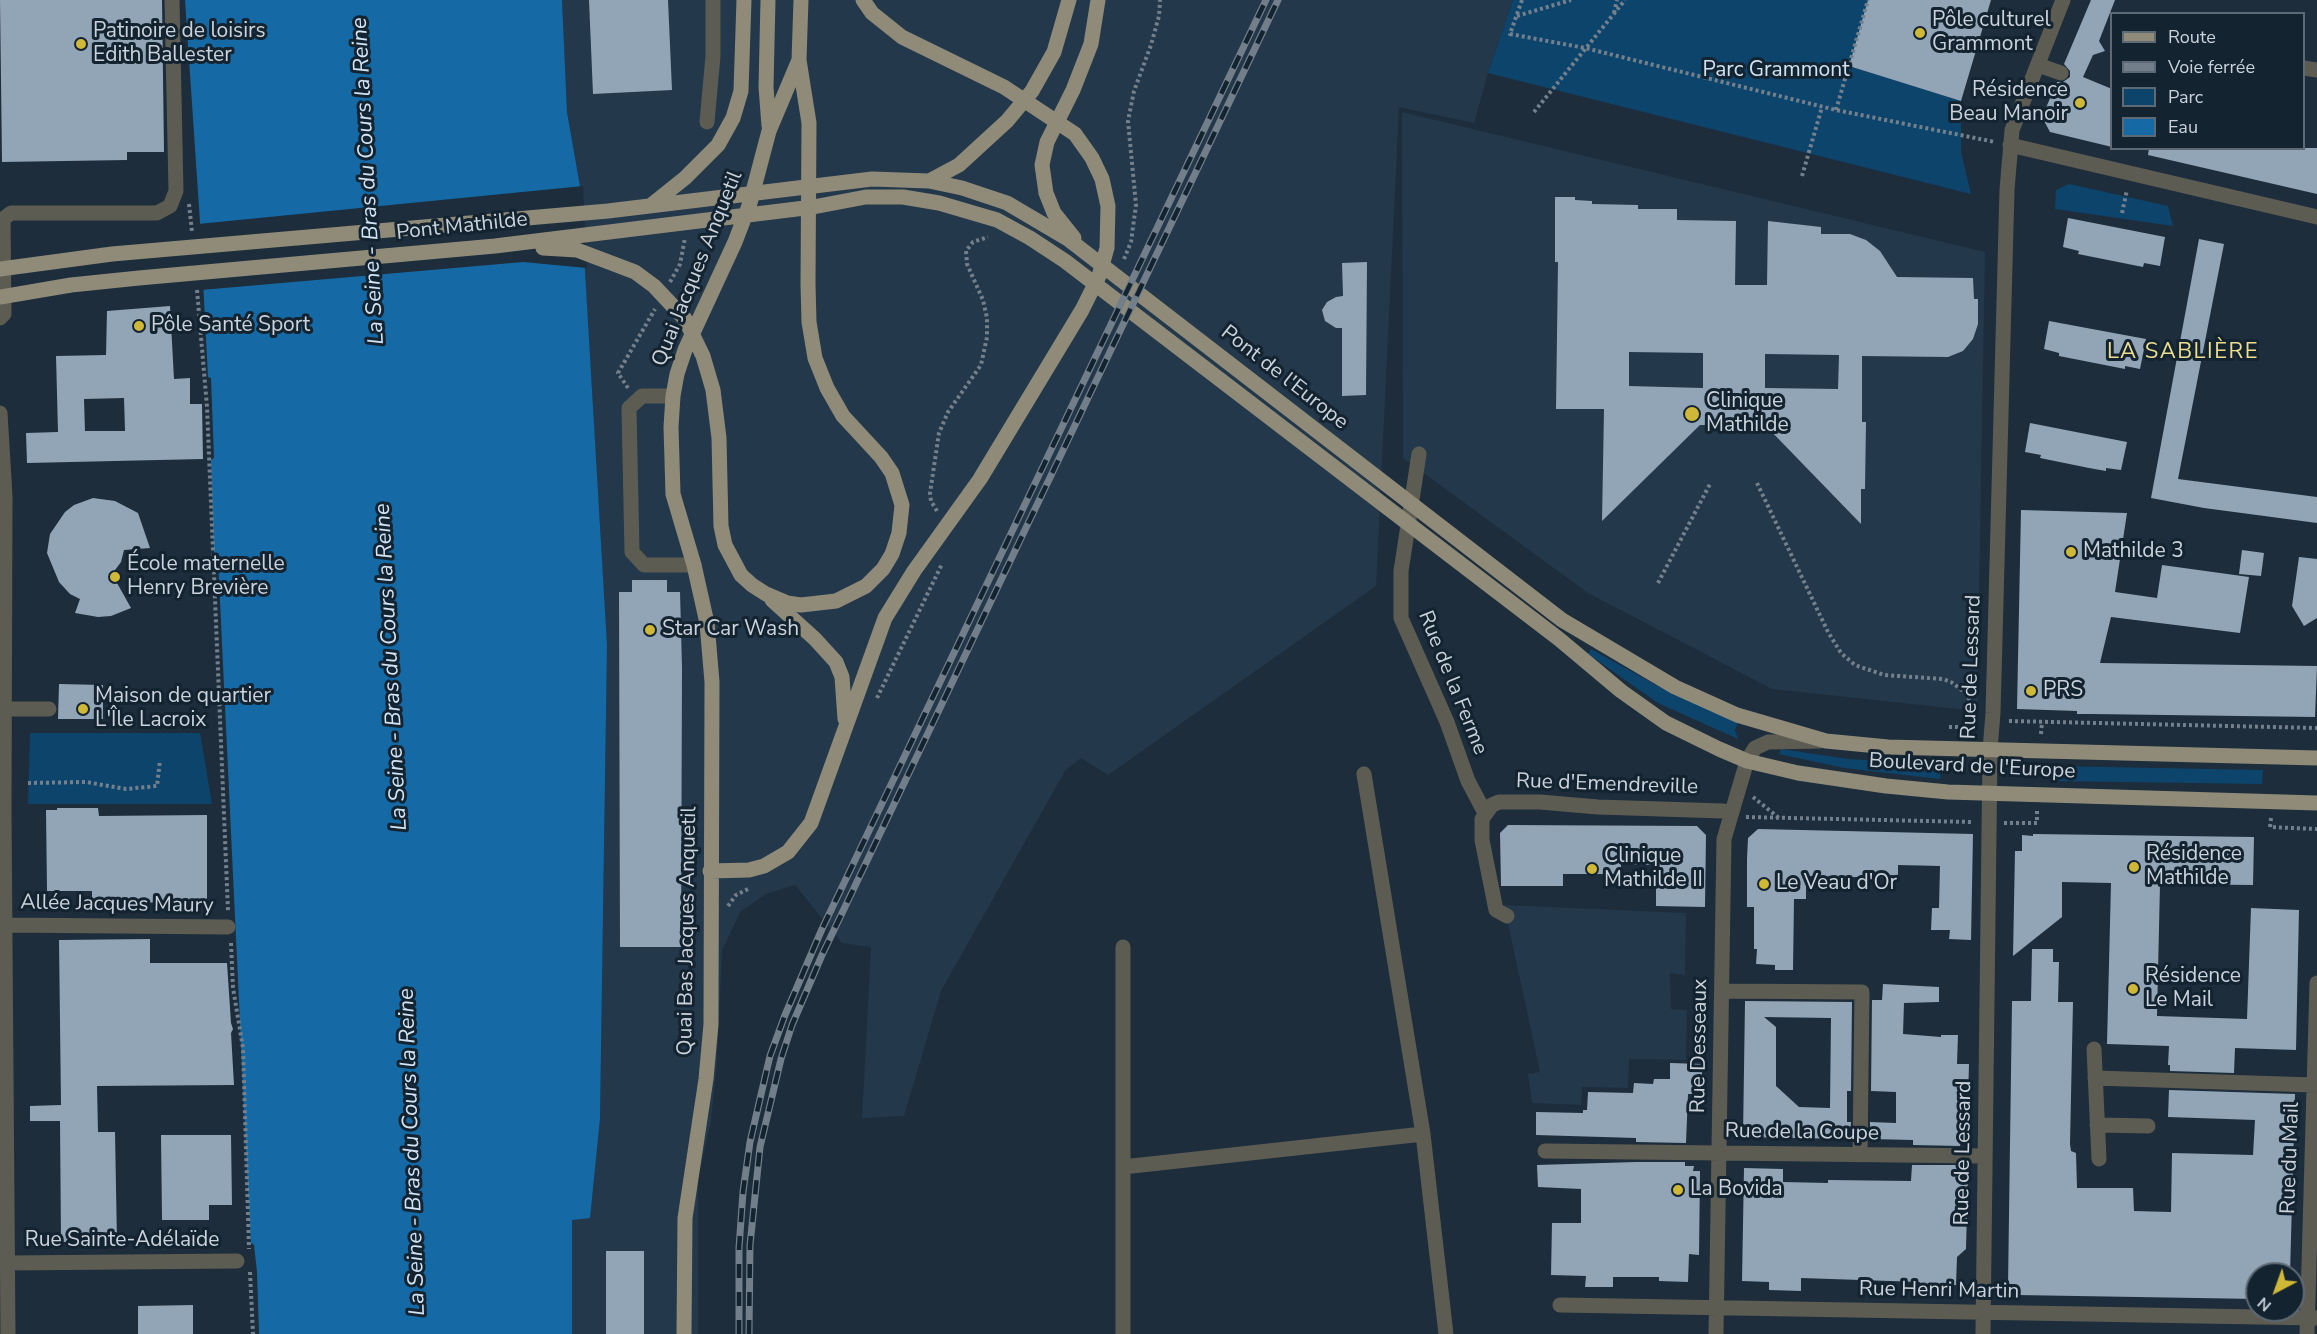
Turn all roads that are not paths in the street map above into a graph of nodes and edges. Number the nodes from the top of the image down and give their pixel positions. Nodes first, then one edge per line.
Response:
1 (172, 0) edge
2 (712, 0) edge
3 (744, 0) edge
4 (768, 0) edge
5 (801, 0) edge
6 (863, 0) edge
7 (1069, 0) edge
8 (1098, 0) edge
9 (2063, 0) edge
10 (799, 60) junction
11 (2038, 65) junction
12 (2061, 73) dead end
13 (706, 122) dead end
14 (769, 131) junction
15 (2010, 145) junction
16 (929, 181) junction
17 (856, 199) joint
18 (650, 206) junction
19 (2317, 217) edge
20 (1068, 235) junction
21 (495, 246) junction
22 (0, 269) edge
23 (0, 297) edge
24 (0, 318) edge
25 (674, 396) junction
26 (0, 413) edge
27 (1, 448) edge
28 (1419, 454) dead end
29 (1474, 551) joint
30 (694, 565) junction
31 (1471, 572) joint
32 (766, 594) junction
33 (4, 709) junction
34 (49, 709) dead end
35 (846, 724) junction
36 (1826, 741) junction
37 (1990, 750) junction
38 (2317, 758) edge
39 (1747, 761) junction
40 (1364, 774) dead end
41 (1989, 793) junction
42 (2317, 803) edge
43 (2, 812) edge
44 (1485, 813) junction
45 (1731, 813) junction
46 (710, 871) junction
47 (1507, 916) dead end
48 (5, 925) junction
49 (228, 927) road end
50 (1123, 946) dead end
51 (2317, 983) edge
52 (1722, 991) junction
53 (2094, 1049) dead end
54 (2095, 1078) junction
55 (2314, 1085) junction
56 (2097, 1125) junction
57 (2148, 1126) dead end
58 (1423, 1134) junction
59 (1545, 1151) dead end
60 (1719, 1153) junction
61 (1860, 1155) junction
62 (1985, 1156) junction
63 (2099, 1159) dead end
64 (1123, 1167) junction
65 (3, 1224) edge
66 (243, 1261) road end
67 (8, 1263) junction
68 (1560, 1305) dead end
69 (1716, 1307) junction
70 (1983, 1313) junction
71 (2312, 1318) edge
72 (8, 1334) edge
73 (684, 1334) edge
74 (1123, 1334) edge
75 (1446, 1334) edge
76 (1716, 1334) edge
77 (1983, 1334) edge
78 (2307, 1334) edge

1 - 24 street
2 - 13 street
3 - 18 main road
4 - 14 main road
5 - 10 main road
6 - 35 main road
7 - 16 main road
8 - 20 main road, Pont de l'Europe
9 - 11 street, Rue de Lessard
10 - 14 main road
10 - 32 main road
11 - 12 street
11 - 15 street, Rue de Lessard
14 - 25 main road, Quai Jacques Anquetil
15 - 19 street
15 - 37 street, Rue de Lessard
16 - 18 main road, Pont Mathilde
16 - 20 main road, Pont Mathilde
17 - 21 main road, Pont Mathilde
17 - 31 main road, Pont de l'Europe
18 - 22 main road, Pont Mathilde
20 - 29 main road, Pont de l'Europe
21 - 23 main road, Pont Mathilde
21 - 32 main road
25 - 30 main road, Quai Jacques Anquetil
25 - 30 street
26 - 27 street
27 - 33 street
28 - 44 street, Rue de la Ferme
29 - 36 main road, Boulevard de l'Europe
30 - 46 main road, Quai Bas Jacques Anquetil
31 - 39 main road, Boulevard de l'Europe
32 - 35 main road
33 - 34 street
33 - 43 street
35 - 46 main road
36 - 37 main road, Boulevard de l'Europe
36 - 39 street
37 - 38 main road, Boulevard de l'Europe
37 - 41 street, Rue de Lessard
39 - 41 main road, Boulevard de l'Europe
39 - 45 street, Rue Desseaux
40 - 58 street
41 - 42 main road, Boulevard de l'Europe
41 - 62 street, Rue de Lessard
43 - 48 street
44 - 45 street, Rue d'Emendreville
44 - 47 street
45 - 52 street, Rue Desseaux
46 - 73 main road, Quai Bas Jacques Anquetil
48 - 49 street, Allée Jacques Maury
48 - 65 street
50 - 64 street
51 - 55 street, Rue du Mail
52 - 60 street, Rue Desseaux
52 - 61 street
53 - 54 street
54 - 55 street
54 - 56 street
55 - 71 street, Rue du Mail
56 - 57 street
56 - 63 street
58 - 64 street
58 - 75 street
59 - 60 street, Rue de la Coupe
60 - 61 street, Rue de la Coupe
60 - 69 street, Rue Desseaux
61 - 62 street, Rue de la Coupe
62 - 70 street, Rue de Lessard
64 - 74 street
65 - 67 street
66 - 67 street, Rue Sainte-Adélaïde
67 - 72 street
68 - 69 street, Rue Henri Martin
69 - 70 street, Rue Henri Martin
69 - 76 street, Rue Desseaux
70 - 71 street, Rue Henri Martin
70 - 77 street, Rue de Lessard
71 - 78 street, Rue du Mail

